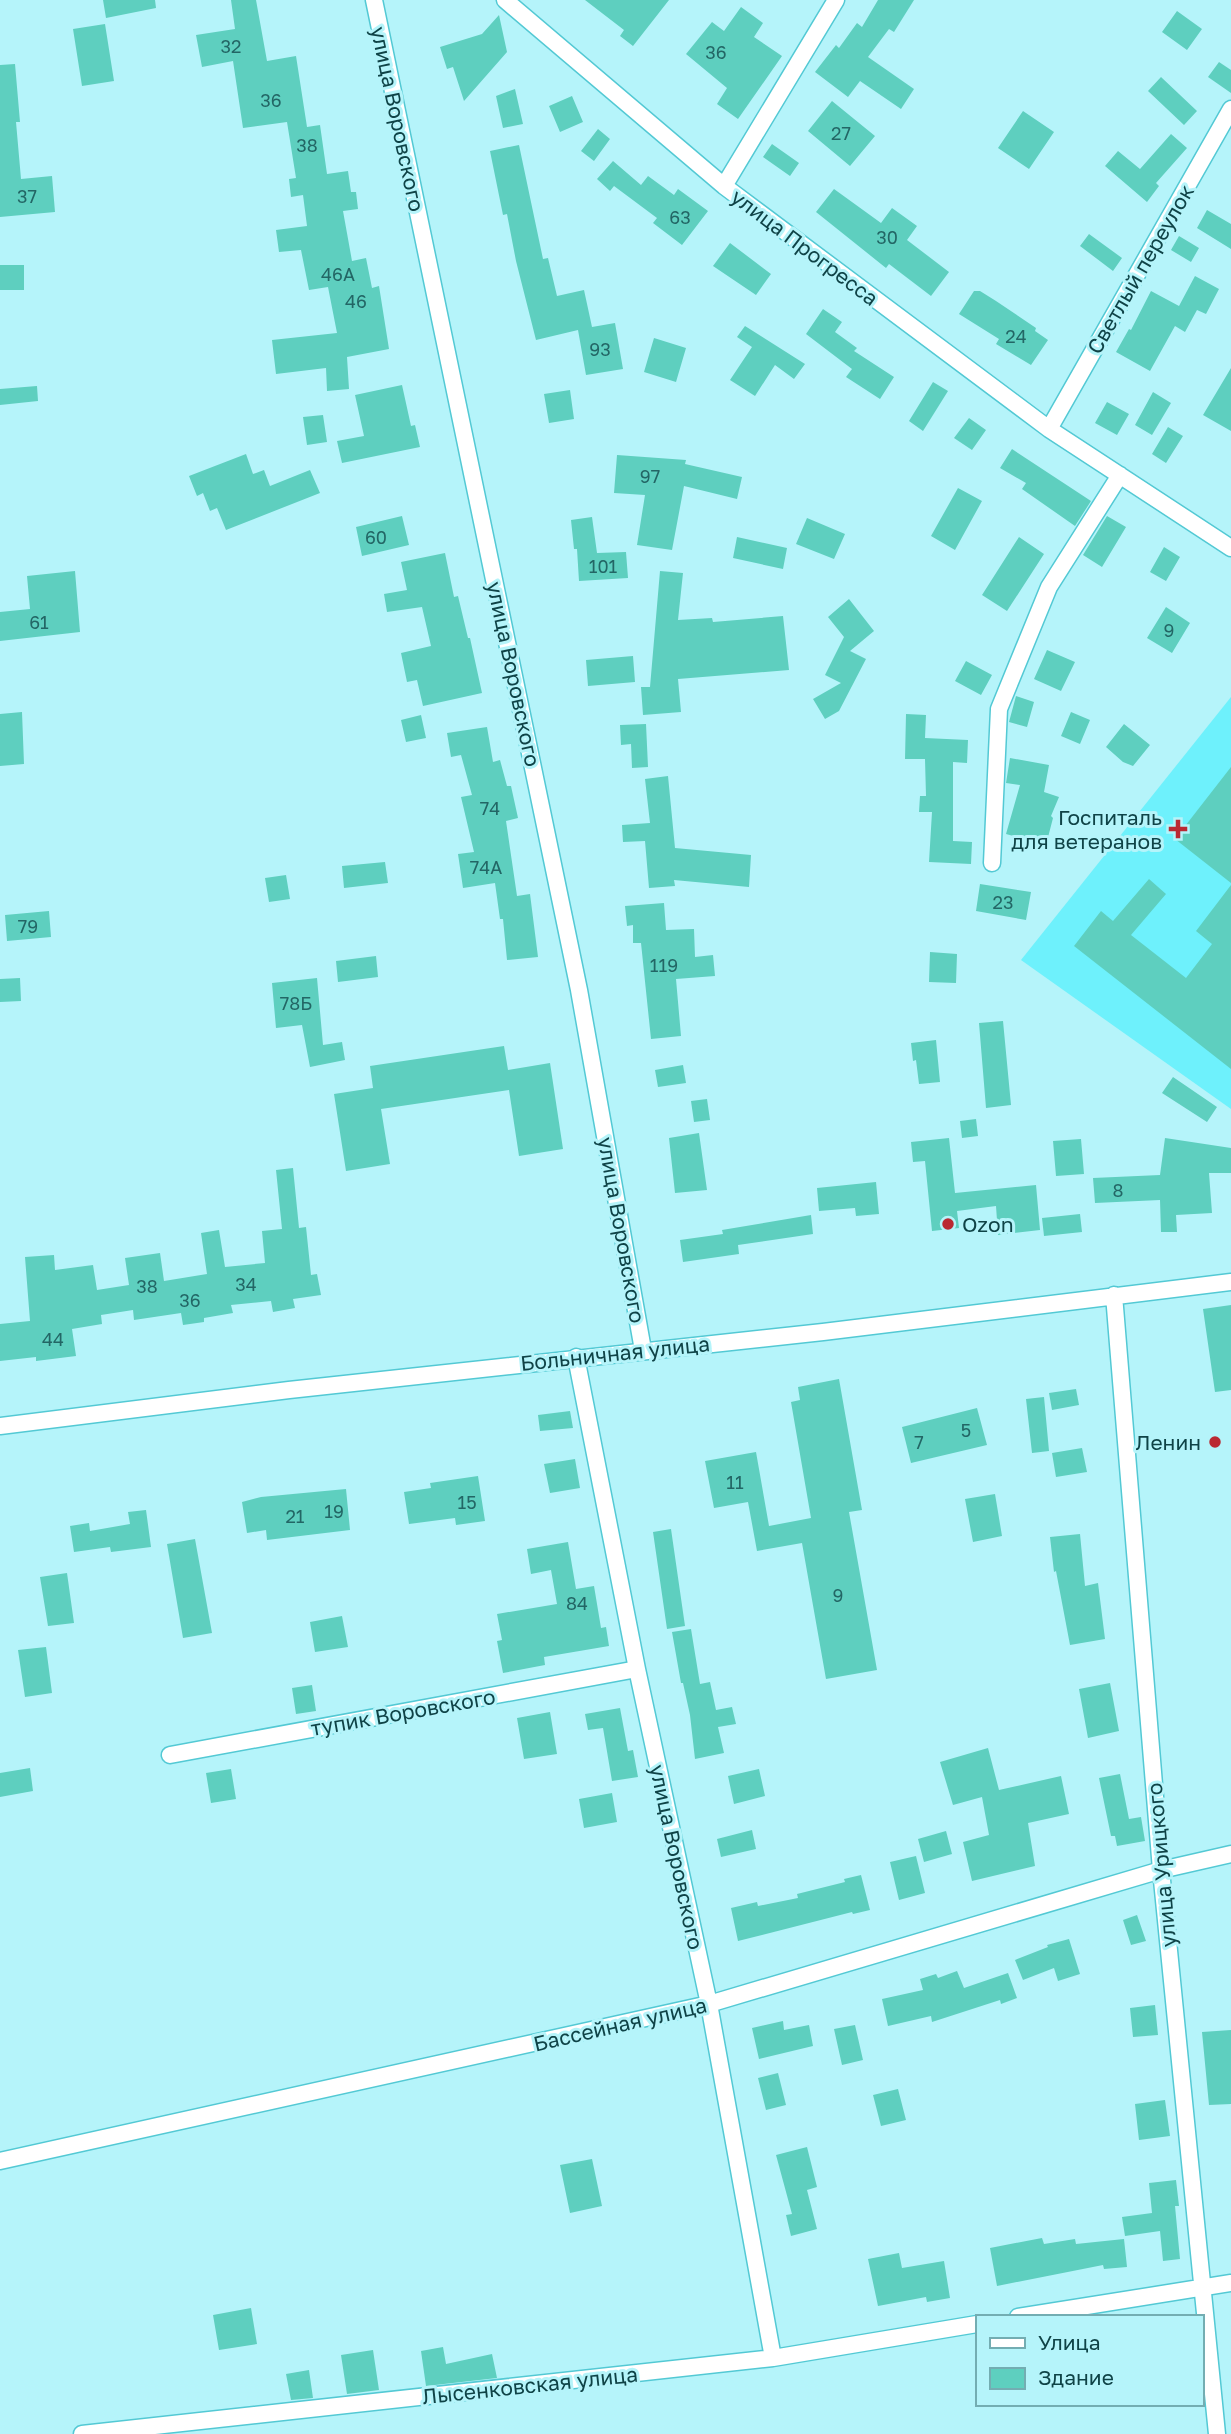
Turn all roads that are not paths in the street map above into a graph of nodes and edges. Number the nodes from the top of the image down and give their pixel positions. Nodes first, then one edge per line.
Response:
1 (374, 0) edge
2 (505, 0) edge
3 (836, 0) edge
4 (1231, 110) edge
5 (724, 186) junction
6 (1049, 429) junction
7 (1120, 475) junction
8 (1231, 548) edge
9 (992, 863) dead end
10 (1231, 1282) edge
11 (1114, 1294) junction
12 (643, 1350) junction
13 (576, 1357) junction
14 (0, 1426) edge
15 (637, 1669) junction
16 (170, 1755) dead end
17 (1231, 1854) edge
18 (1161, 1870) junction
19 (709, 2004) junction
20 (0, 2161) edge
21 (1231, 2283) edge
22 (1203, 2286) junction
23 (1030, 2315) edge
24 (976, 2324) edge
25 (773, 2358) junction
26 (82, 2434) edge
27 (1217, 2434) edge

1 - 12 street, улица Воровского
2 - 5 street, улица Прогресса
3 - 5 street
4 - 6 street, Светлый переулок
5 - 6 street, улица Прогресса
6 - 7 street, улица Прогресса
7 - 8 street, улица Прогресса
7 - 9 street
10 - 11 street, Больничная улица
11 - 12 street, Больничная улица
11 - 18 street, улица Урицкого
12 - 13 street, Больничная улица
13 - 14 street, Больничная улица
13 - 15 street, улица Воровского
15 - 16 street, тупик Воровского
15 - 19 street, улица Воровского
17 - 18 street, Бассейная улица
18 - 19 street, Бассейная улица
18 - 22 street, улица Урицкого
19 - 20 street, Бассейная улица
19 - 25 street, улица Воровского
21 - 22 street
22 - 23 street
22 - 27 street, улица Урицкого
24 - 25 street, Лысенковская улица
25 - 26 street, Лысенковская улица

